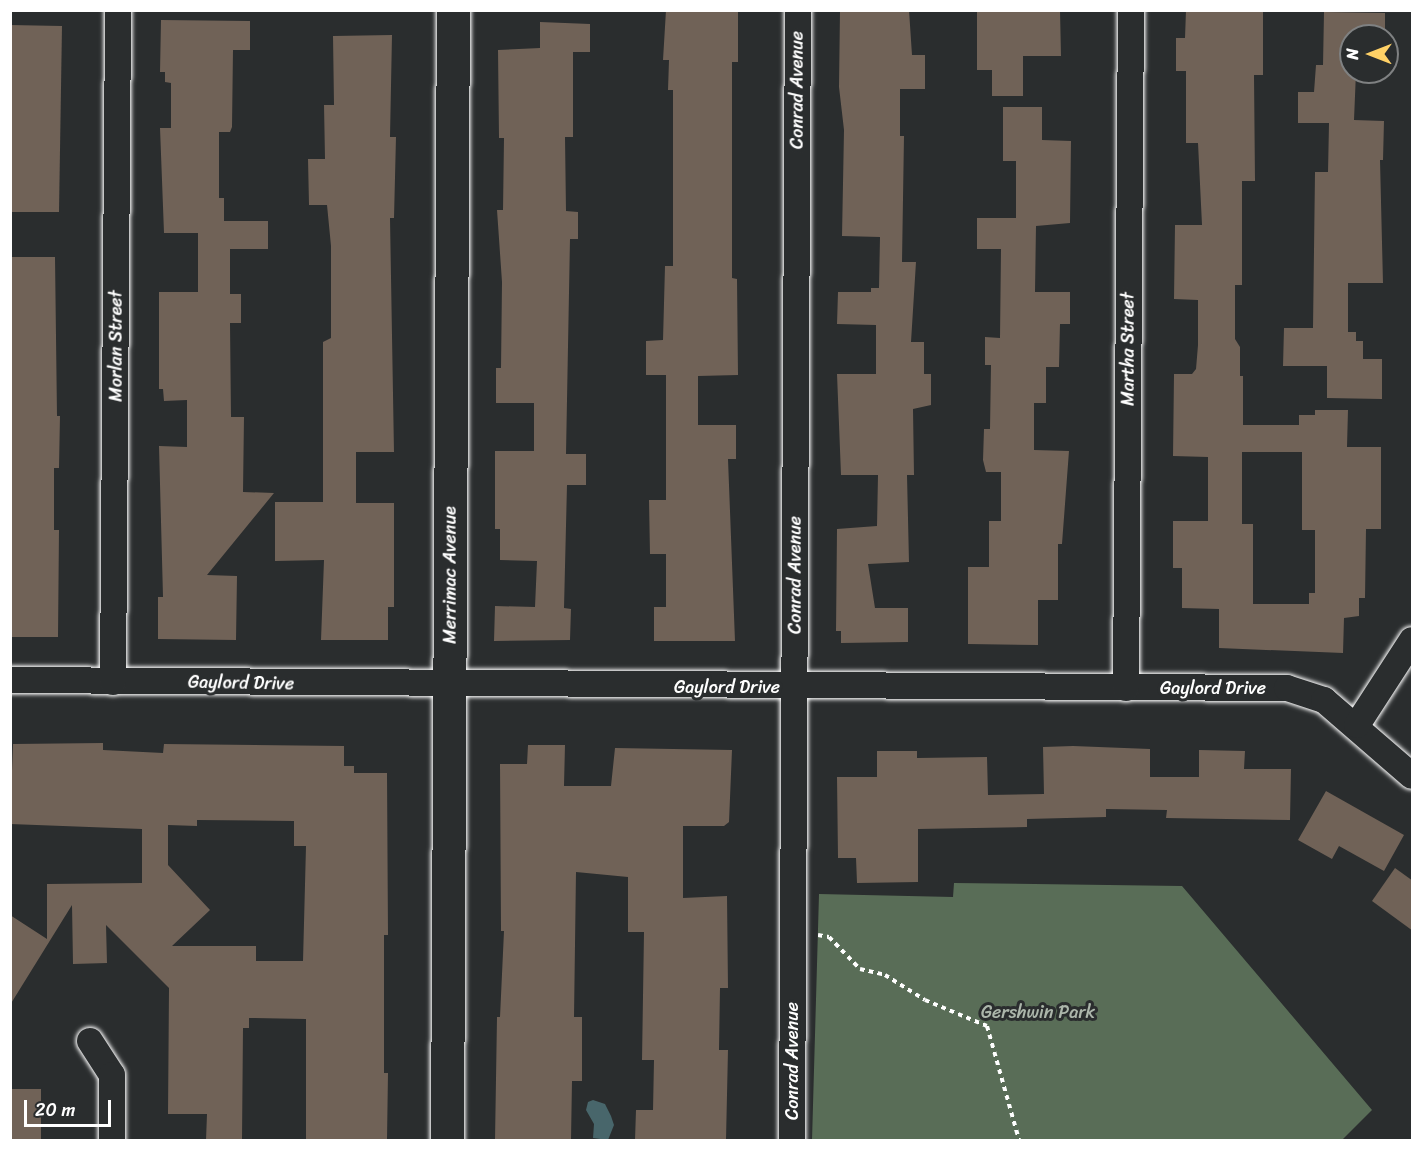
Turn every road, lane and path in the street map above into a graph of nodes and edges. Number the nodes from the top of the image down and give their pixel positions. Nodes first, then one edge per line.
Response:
1 (118, 10) edge
2 (453, 10) edge
3 (798, 10) edge
4 (1131, 10) edge
5 (1413, 640) edge
6 (10, 681) edge
7 (114, 682) junction
8 (449, 685) junction
9 (794, 688) junction
10 (1126, 688) junction
11 (1357, 725) junction
12 (1413, 776) edge
13 (793, 930) junction
14 (90, 1041) dead end
15 (112, 1140) edge
16 (447, 1140) edge
17 (792, 1140) edge
18 (1019, 1140) edge

1 - 7 street, Morlan Street
2 - 8 street, Merrimac Avenue
3 - 9 street, Conrad Avenue
4 - 10 street, Martha Street
5 - 11 street
6 - 7 street, Gaylord Drive
7 - 8 street, Gaylord Drive
8 - 9 street, Gaylord Drive
8 - 16 street, Merrimac Avenue
9 - 10 street, Gaylord Drive
9 - 13 street, Conrad Avenue
10 - 11 street, Gaylord Drive
11 - 12 street, Gaylord Drive
13 - 17 street, Conrad Avenue
13 - 18 path
14 - 15 street

